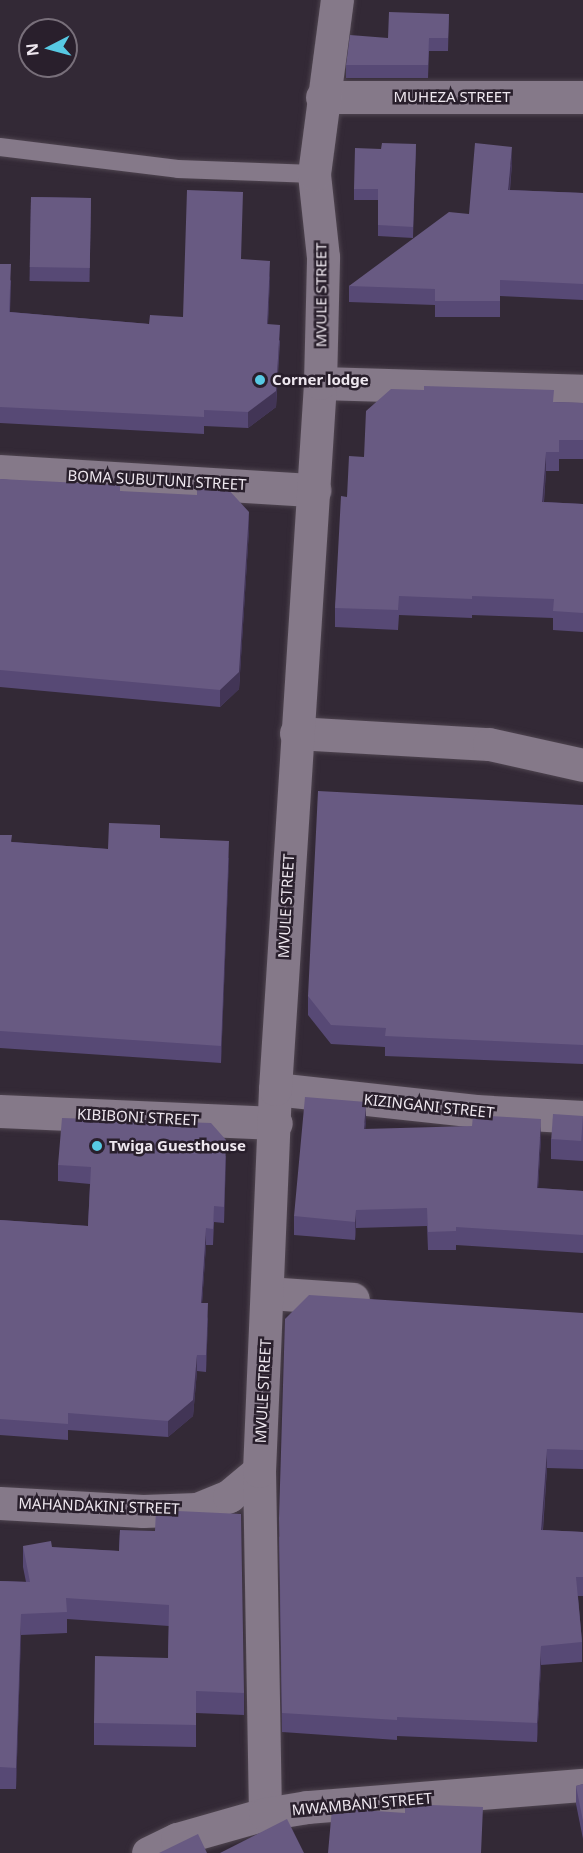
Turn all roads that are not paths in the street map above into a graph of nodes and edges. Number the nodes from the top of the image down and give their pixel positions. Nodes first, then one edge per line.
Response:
1 (337, 0) edge
2 (583, 96) edge
3 (322, 98) junction
4 (0, 147) edge
5 (314, 174) junction
6 (320, 383) junction
7 (583, 391) edge
8 (0, 471) edge
9 (314, 490) junction
10 (296, 733) junction
11 (583, 765) edge
12 (275, 1089) junction
13 (0, 1111) edge
14 (583, 1118) edge
15 (276, 1123) junction
16 (268, 1293) junction
17 (384, 1302) edge
18 (259, 1471) junction
19 (0, 1503) edge
20 (583, 1785) edge
21 (265, 1814) junction
22 (148, 1853) edge

1 - 3 street, MVULE STREET
2 - 3 street, MUHEZA STREET
3 - 5 street, MVULE STREET
4 - 5 lane
5 - 6 street, MVULE STREET
6 - 7 street
6 - 9 street, MVULE STREET
8 - 9 street, BOMA SUBUTUNI STREET
9 - 10 street, MVULE STREET
10 - 11 street
10 - 12 street, MVULE STREET
12 - 14 street, KIZINGANI STREET
12 - 15 street, MVULE STREET
13 - 15 street, KIBIBONI STREET
15 - 16 street, MVULE STREET
16 - 17 street
16 - 18 street, MVULE STREET
18 - 19 street, MAHANDAKINI STREET
18 - 21 street, MVULE STREET
20 - 21 street, MWAMBANI STREET
21 - 22 street, MWAMBANI STREET

